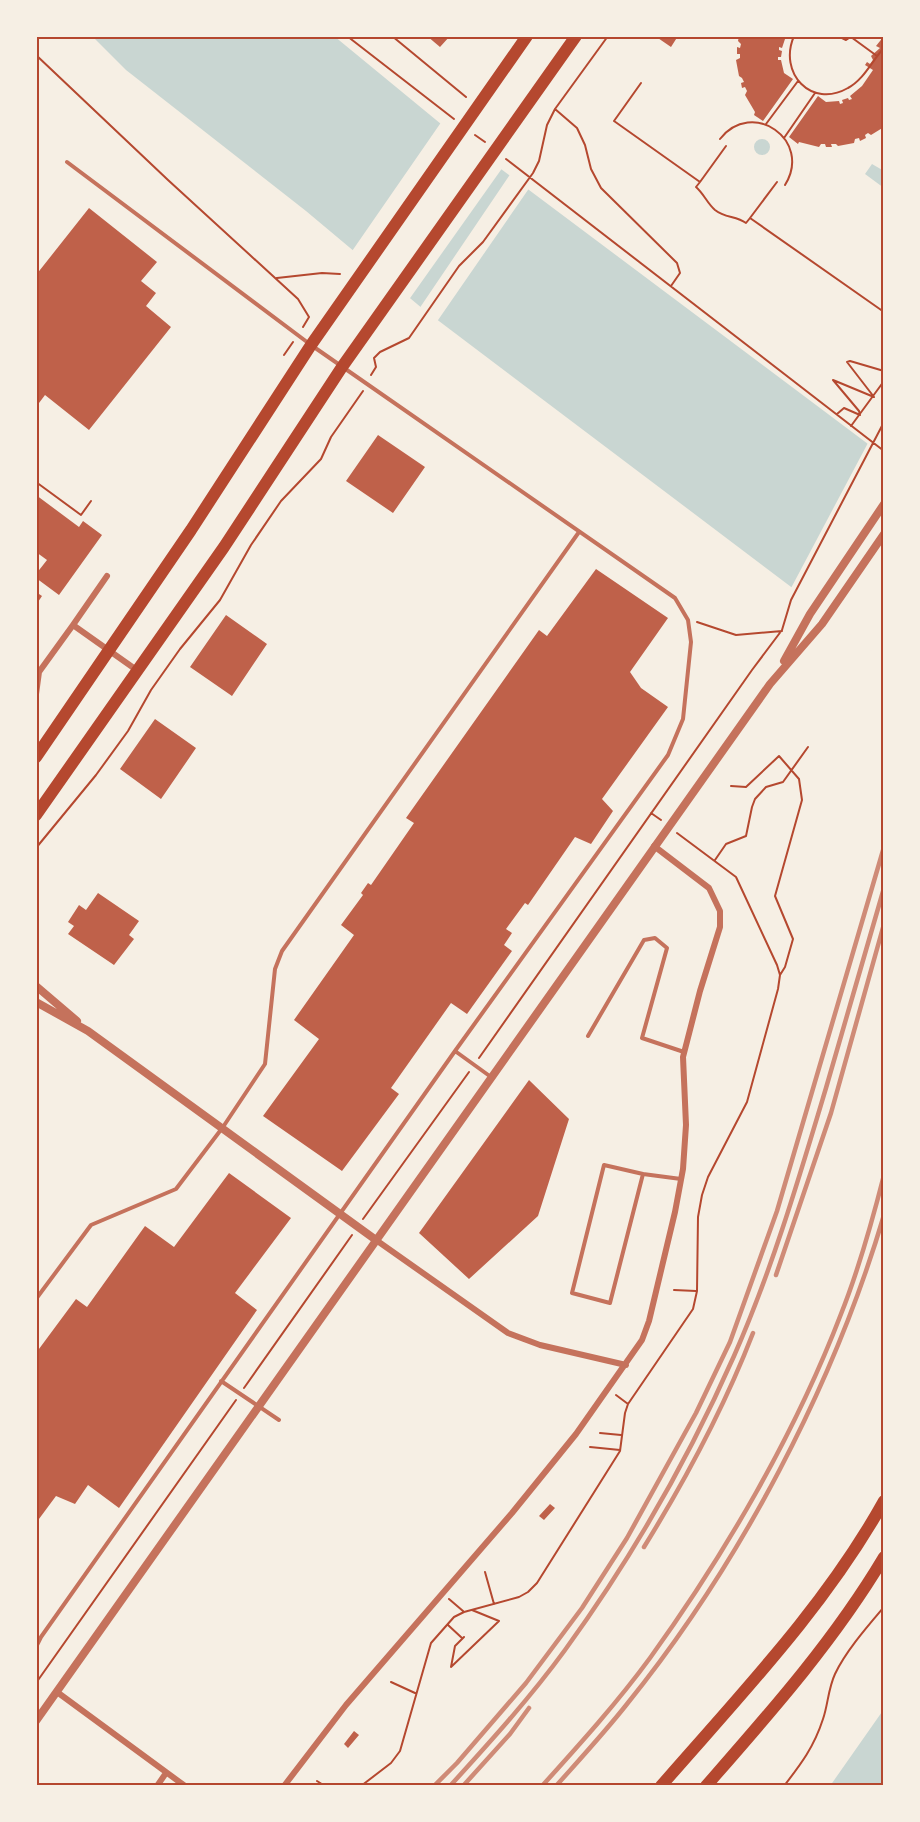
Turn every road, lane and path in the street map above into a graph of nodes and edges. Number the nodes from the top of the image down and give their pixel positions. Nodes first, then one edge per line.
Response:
1 (347, 36) edge
2 (392, 36) edge
3 (527, 36) edge
4 (576, 36) edge
5 (608, 36) edge
6 (794, 36) edge
7 (838, 36) edge
8 (852, 37) edge
9 (882, 50) dead end
10 (36, 56) edge
11 (877, 56) junction
12 (798, 81) junction
13 (641, 84) dead end
14 (815, 93) junction
15 (466, 98) dead end
16 (555, 109) junction
17 (461, 121) junction
18 (765, 125) junction
19 (474, 134) dead end
20 (784, 138) junction
21 (720, 139) dead end
22 (726, 146) dead end
23 (497, 150) junction
24 (67, 162) dead end
25 (700, 182) junction
26 (777, 182) dead end
27 (785, 185) dead end
28 (750, 218) junction
29 (340, 274) dead end
30 (275, 278) junction
31 (671, 286) junction
32 (884, 312) edge
33 (309, 317) dead end
34 (311, 345) junction
35 (342, 367) junction
36 (376, 367) dead end
37 (884, 371) edge
38 (884, 381) edge
39 (874, 397) junction
40 (355, 404) dead end
41 (837, 414) junction
42 (860, 415) junction
43 (884, 422) edge
44 (851, 426) junction
45 (884, 451) edge
46 (36, 482) edge
47 (91, 501) dead end
48 (884, 504) edge
49 (579, 532) junction
50 (884, 534) edge
51 (107, 576) dead end
52 (688, 620) junction
53 (73, 625) junction
54 (782, 630) junction
55 (109, 650) junction
56 (139, 671) junction
57 (777, 674) junction
58 (36, 694) edge
59 (808, 747) dead end
60 (36, 757) edge
61 (792, 770) junction
62 (731, 786) dead end
63 (36, 815) edge
64 (691, 844) dead end
65 (654, 846) junction
66 (36, 848) edge
67 (714, 861) junction
68 (780, 975) junction
69 (36, 986) edge
70 (36, 1002) edge
71 (88, 1031) junction
72 (588, 1036) dead end
73 (455, 1051) junction
74 (685, 1052) junction
75 (474, 1065) junction
76 (491, 1077) junction
77 (223, 1127) junction
78 (643, 1174) junction
79 (681, 1179) junction
80 (370, 1209) dead end
81 (340, 1213) junction
82 (376, 1240) junction
83 (347, 1242) dead end
84 (675, 1290) dead end
85 (697, 1291) junction
86 (36, 1299) edge
87 (626, 1365) junction
88 (221, 1381) junction
89 (609, 1390) junction
90 (240, 1394) junction
91 (628, 1404) junction
92 (260, 1406) junction
93 (279, 1420) dead end
94 (600, 1433) dead end
95 (622, 1435) junction
96 (590, 1448) dead end
97 (620, 1450) junction
98 (884, 1501) edge
99 (884, 1557) edge
100 (485, 1572) dead end
101 (442, 1594) junction
102 (494, 1604) junction
103 (884, 1607) edge
104 (472, 1610) junction
105 (464, 1612) junction
106 (448, 1625) junction
107 (36, 1647) edge
108 (391, 1682) dead end
109 (36, 1683) edge
110 (57, 1692) junction
111 (416, 1694) junction
112 (36, 1721) edge
113 (166, 1773) junction
114 (317, 1781) dead end
115 (157, 1786) edge
116 (185, 1786) edge
117 (284, 1786) edge
118 (325, 1786) edge
119 (361, 1786) edge
120 (661, 1786) edge
121 (706, 1786) edge
122 (784, 1786) edge

1 - 17 path
2 - 15 path
3 - 17 highway
4 - 23 highway
5 - 16 path
6 - 12 path
7 - 8 path
8 - 11 path
9 - 11 path
10 - 30 path
11 - 14 path
12 - 14 path
12 - 18 path
13 - 25 path
14 - 20 path
16 - 31 path
16 - 36 path
17 - 34 highway
18 - 20 path
18 - 21 path
19 - 23 path
20 - 27 path
22 - 25 path
23 - 31 path
23 - 35 highway
24 - 34 lane
25 - 28 path
26 - 28 path
28 - 32 path
29 - 30 path
30 - 33 path
31 - 41 path
34 - 35 lane
34 - 55 highway
35 - 49 lane
35 - 56 highway
37 - 39 path
38 - 39 path
39 - 42 path
39 - 42 path
40 - 66 path
41 - 42 path
41 - 44 path
42 - 44 path
43 - 54 path
44 - 45 path
46 - 47 path
48 - 57 street
49 - 52 lane
49 - 77 lane
50 - 57 street
51 - 53 street
52 - 54 path
52 - 73 lane
53 - 55 street
53 - 58 street
54 - 75 path
55 - 56 street
55 - 60 highway
56 - 63 highway
57 - 65 street
59 - 61 path
61 - 62 path
61 - 67 path
61 - 68 path
64 - 67 path
65 - 74 street
65 - 76 street
67 - 68 path
68 - 85 path
69 - 71 street
70 - 71 street
71 - 77 street
72 - 74 lane
73 - 75 lane
73 - 81 lane
74 - 79 street
75 - 76 lane
75 - 80 path
76 - 82 street
77 - 81 street
77 - 86 lane
78 - 78 lane
78 - 79 lane
79 - 87 street
81 - 82 street
81 - 88 lane
82 - 87 street
82 - 92 street
83 - 90 path
84 - 85 path
85 - 91 path
87 - 89 street
88 - 90 lane
88 - 107 lane
89 - 91 path
89 - 101 street
90 - 92 lane
90 - 109 path
91 - 95 path
92 - 93 lane
92 - 110 street
94 - 95 path
95 - 97 path
96 - 97 path
97 - 102 path
98 - 120 highway
99 - 121 highway
100 - 102 path
101 - 105 path
101 - 117 street
102 - 104 path
103 - 122 path
104 - 105 path
104 - 106 path
105 - 106 path
106 - 111 path
108 - 111 path
110 - 112 street
110 - 113 street
111 - 119 path
113 - 115 street
113 - 116 street
114 - 118 path

